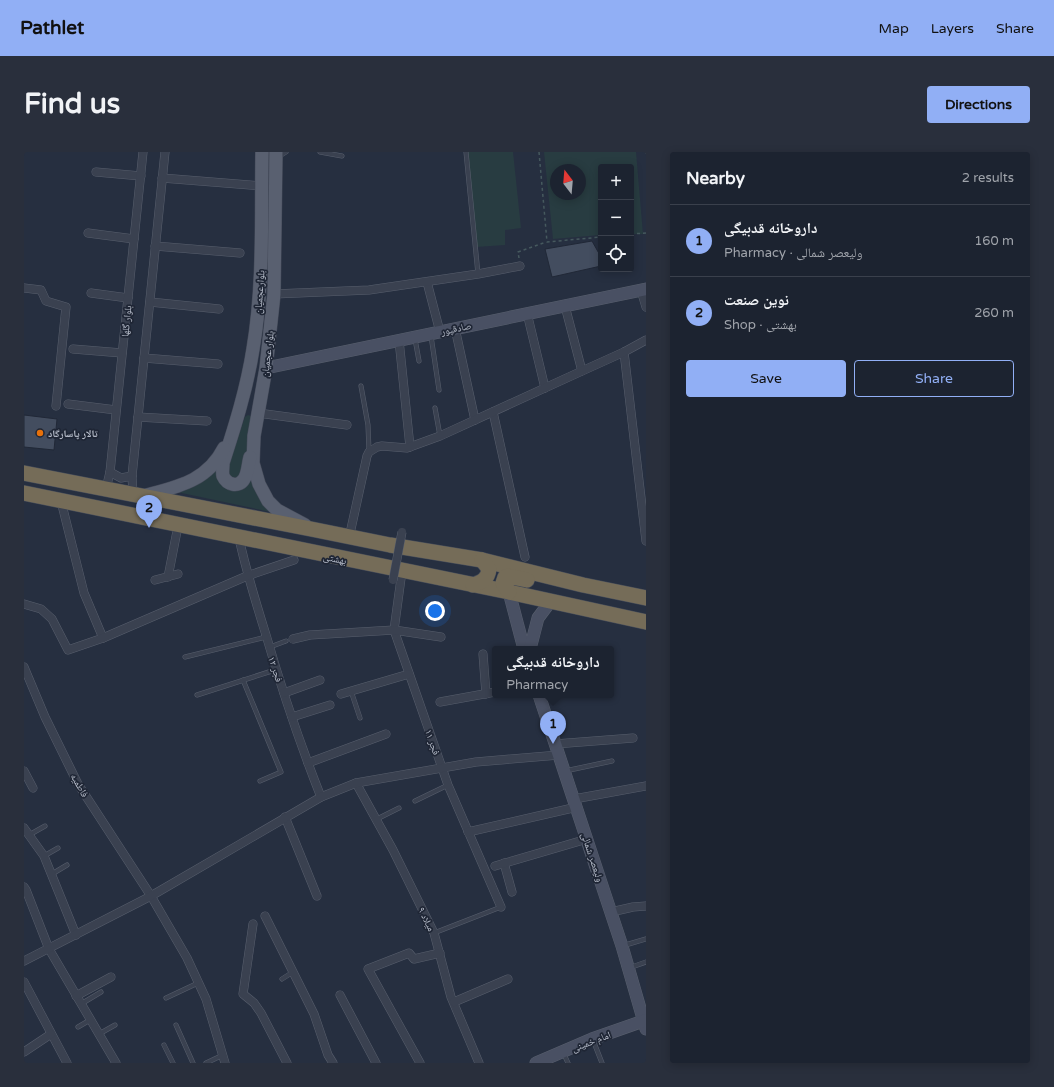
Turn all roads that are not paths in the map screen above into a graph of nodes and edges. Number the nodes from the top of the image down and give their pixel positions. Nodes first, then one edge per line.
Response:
1 (143, 152) edge
2 (165, 152) edge
3 (262, 152) edge
4 (320, 152) edge
5 (466, 152) edge
6 (279, 154) edge
7 (342, 156) dead end
8 (96, 172) dead end
9 (141, 176) junction
10 (162, 178) junction
11 (261, 186) junction
12 (88, 233) dead end
13 (134, 239) junction
14 (155, 246) junction
15 (240, 254) dead end
16 (520, 266) road end
17 (478, 274) junction
18 (427, 282) junction
19 (24, 288) edge
20 (643, 289) edge
21 (91, 293) dead end
22 (274, 294) junction
23 (128, 298) junction
24 (150, 302) junction
25 (565, 306) junction
26 (646, 307) edge
27 (219, 309) dead end
28 (527, 314) junction
29 (455, 328) junction
30 (435, 333) junction
31 (414, 337) junction
32 (399, 340) junction
33 (646, 340) edge
34 (73, 348) dead end
35 (624, 352) junction
36 (122, 353) junction
37 (144, 358) junction
38 (419, 361) dead end
39 (218, 364) dead end
40 (266, 368) junction
41 (582, 371) junction
42 (362, 386) dead end
43 (545, 388) junction
44 (439, 390) dead end
45 (68, 404) dead end
46 (56, 406) dead end
47 (435, 408) dead end
48 (116, 410) junction
49 (240, 410) junction
50 (492, 412) junction
51 (258, 413) junction
52 (138, 417) junction
53 (475, 420) junction
54 (207, 421) dead end
55 (348, 425) dead end
56 (234, 429) junction
57 (254, 436) junction
58 (440, 436) junction
59 (410, 447) junction
60 (369, 452) junction
61 (24, 472) edge
62 (110, 472) junction
63 (132, 476) junction
64 (106, 489) junction
65 (24, 494) edge
66 (138, 495) junction
67 (61, 501) junction
68 (178, 526) junction
69 (312, 529) junction
70 (402, 532) dead end
71 (239, 538) junction
72 (349, 538) junction
73 (646, 541) edge
74 (525, 557) dead end
75 (294, 560) dead end
76 (482, 560) junction
77 (178, 574) dead end
78 (247, 576) junction
79 (398, 576) junction
80 (168, 577) junction
81 (156, 580) dead end
82 (473, 585) junction
83 (583, 585) junction
84 (509, 592) junction
85 (646, 598) edge
86 (550, 602) junction
87 (24, 604) edge
88 (646, 622) edge
89 (394, 630) junction
90 (266, 637) junction
91 (442, 637) dead end
92 (103, 638) junction
93 (290, 640) joint
94 (523, 646) edge
95 (531, 646) edge
96 (269, 647) junction
97 (482, 654) dead end
98 (185, 657) dead end
99 (24, 667) edge
100 (276, 670) junction
101 (409, 674) junction
102 (243, 680) junction
103 (320, 680) dead end
104 (351, 691) junction
105 (284, 693) junction
106 (492, 693) edge
107 (341, 694) dead end
108 (486, 694) junction
109 (196, 695) dead end
110 (540, 698) edge
111 (440, 702) dead end
112 (330, 705) dead end
113 (292, 716) junction
114 (360, 718) dead end
115 (386, 734) dead end
116 (633, 738) dead end
117 (555, 744) junction
118 (559, 755) junction
119 (612, 761) dead end
120 (308, 764) junction
121 (442, 767) junction
122 (24, 771) edge
123 (565, 771) junction
124 (260, 780) dead end
125 (356, 783) junction
126 (448, 785) junction
127 (646, 786) edge
128 (34, 788) dead end
129 (321, 797) junction
130 (416, 801) dead end
131 (575, 803) junction
132 (398, 808) dead end
133 (285, 817) junction
134 (377, 819) junction
135 (45, 826) dead end
136 (26, 832) edge
137 (468, 832) junction
138 (587, 839) junction
139 (58, 848) dead end
140 (44, 856) junction
141 (504, 863) junction
142 (67, 865) dead end
143 (495, 866) dead end
144 (52, 874) junction
145 (24, 887) edge
146 (512, 892) dead end
147 (151, 896) junction
148 (317, 896) dead end
149 (646, 906) edge
150 (501, 907) joint
151 (611, 912) junction
152 (265, 916) dead end
153 (252, 924) dead end
154 (434, 933) junction
155 (76, 935) junction
156 (646, 938) edge
157 (622, 946) junction
158 (49, 949) junction
159 (440, 953) junction
160 (24, 961) edge
161 (646, 962) edge
162 (629, 968) junction
163 (294, 972) junction
164 (111, 977) dead end
165 (282, 979) dead end
166 (508, 979) dead end
167 (24, 982) edge
168 (198, 983) junction
169 (101, 992) dead end
170 (340, 995) dead end
171 (76, 996) junction
172 (166, 998) dead end
173 (454, 1002) junction
174 (81, 1004) junction
175 (90, 1020) junction
176 (645, 1023) edge
177 (176, 1025) dead end
178 (116, 1026) dead end
179 (78, 1028) dead end
180 (51, 1034) junction
181 (99, 1034) junction
182 (592, 1039) junction
183 (164, 1045) dead end
184 (24, 1052) edge
185 (563, 1052) junction
186 (224, 1059) edge
187 (67, 1063) edge
188 (116, 1063) edge
189 (173, 1063) edge
190 (193, 1063) edge
191 (206, 1063) edge
192 (287, 1063) edge
193 (333, 1063) edge
194 (376, 1063) edge
195 (420, 1063) edge
196 (479, 1063) edge
197 (536, 1063) edge
198 (568, 1063) edge
199 (602, 1063) edge

1 - 9 street, بلوار گلها
2 - 10 street
3 - 11 main road, بلوارعجمیان
4 - 7 lane
5 - 17 lane
6 - 22 main road, بلوار عجمیان
8 - 9 street
9 - 13 street, بلوار گلها
10 - 11 street
10 - 14 street
11 - 49 main road, بلوارعجمیان
12 - 13 street
13 - 23 street, بلوار گلها
14 - 15 street
14 - 24 street
16 - 17 street
17 - 18 street
18 - 22 street
18 - 30 street
19 - 46 street
20 - 25 main road, صادقپور
20 - 26 street
21 - 23 street
22 - 40 main road, بلوار عجمیان
23 - 36 street, بلوار گلها
24 - 27 street
24 - 37 street
25 - 28 main road, صادقپور
25 - 41 street
28 - 29 main road, صادقپور
28 - 43 street
29 - 30 main road, صادقپور
29 - 53 street
30 - 31 main road, صادقپور
30 - 44 lane
31 - 32 main road, صادقپور
31 - 38 lane
32 - 40 main road, صادقپور
32 - 59 street
33 - 35 street
34 - 36 street
35 - 41 street
35 - 73 street
36 - 48 street, بلوار گلها
37 - 39 street
37 - 52 street
40 - 51 main road, بلوار عجمیان
41 - 43 street
42 - 60 lane
43 - 50 street
45 - 48 street
47 - 58 lane
48 - 62 street, بلوار گلها
49 - 51 main road
49 - 56 main road, بلوارعجمیان
50 - 53 street
50 - 74 street
51 - 55 street
51 - 57 main road, بلوار عجمیان
52 - 54 street
52 - 63 street
53 - 58 street
56 - 57 main road
56 - 66 main road
57 - 69 main road, بلوار عجمیان
58 - 59 street
59 - 60 street
60 - 72 street
61 - 64 highway
62 - 63 street
62 - 64 street, بلوار گلها
63 - 66 street
64 - 66 highway
65 - 67 highway, بهشتی
66 - 69 highway
67 - 68 highway, بهشتی
67 - 92 street
68 - 71 highway, بهشتی
68 - 80 street
69 - 72 highway
70 - 79 street, فجر ۱۱, bridge
71 - 78 street, فجر ۱۲
71 - 79 highway, بهشتی
72 - 76 highway
75 - 78 street
76 - 82 highway
76 - 83 highway
77 - 80 street
78 - 90 street, فجر ۱۲
78 - 92 street
79 - 82 highway, بهشتی
79 - 89 street, فجر ۱۱
80 - 81 street
82 - 84 highway, بهشتی
83 - 84 highway
83 - 85 highway
84 - 86 highway, بهشتی
84 - 94 main road
86 - 88 highway, بهشتی
86 - 95 main road
87 - 92 street
89 - 91 street
89 - 93 street
89 - 101 street, فجر ۱۱
90 - 96 street, فجر ۱۲
90 - 98 lane
93 - 96 lane
96 - 100 street, فجر ۱۲
97 - 108 street
99 - 147 street, فاطمیه
100 - 102 lane
100 - 105 street, فجر ۱۲
101 - 104 street
101 - 121 street, فجر ۱۱
102 - 109 lane
102 - 124 lane
103 - 105 street
104 - 107 street
104 - 114 lane
105 - 113 street, فجر ۱۲
106 - 108 street
108 - 111 street
110 - 117 main road, ولیعصر شمالی
112 - 113 street
113 - 120 street, فجر ۱۲
115 - 120 street
116 - 117 street
117 - 118 main road, ولیعصر شمالی
118 - 121 street
118 - 123 main road, ولیعصر شمالی
119 - 123 lane
120 - 129 street, فجر ۱۲
121 - 125 street
121 - 126 street, فجر ۱۱
122 - 128 street
123 - 131 main road, ولیعصر شمالی
125 - 129 street
125 - 134 street, میلاد ۹
126 - 130 lane
126 - 137 street, فجر ۱۱
127 - 131 street
129 - 133 street
131 - 137 street
131 - 138 main road, ولیعصر شمالی
132 - 134 lane
133 - 147 street
133 - 148 street
134 - 154 street, میلاد ۹
135 - 136 lane
136 - 140 street
137 - 150 street, فجر ۱۱
138 - 141 street
138 - 151 main road, ولیعصر شمالی
139 - 140 lane
140 - 144 street
141 - 143 street
141 - 146 street
142 - 144 lane
144 - 155 street
145 - 158 street
147 - 155 street
147 - 168 street, فاطمیه
149 - 151 street
150 - 154 lane
151 - 157 main road, ولیعصر شمالی
152 - 163 street
153 - 192 street
154 - 159 street, میلاد ۹
155 - 158 street
156 - 157 lane
157 - 162 main road, ولیعصر شمالی
158 - 160 street
158 - 171 street
159 - 173 street, میلاد ۹
159 - 195 street
161 - 162 lane
162 - 176 main road, ولیعصر شمالی
163 - 165 lane
163 - 193 street
164 - 171 street
166 - 173 street
167 - 180 street
168 - 172 lane
168 - 186 street, فاطمیه
169 - 174 lane
170 - 194 street
171 - 174 street
173 - 196 street, میلاد ۹
174 - 175 street
175 - 179 lane
175 - 181 street
176 - 182 main road, امام خمینی
177 - 190 lane
178 - 181 lane
180 - 184 street
180 - 187 street
181 - 188 street
182 - 185 main road, امام خمینی
182 - 199 lane
183 - 189 lane
185 - 197 main road, امام خمینی
185 - 198 lane
186 - 191 lane

